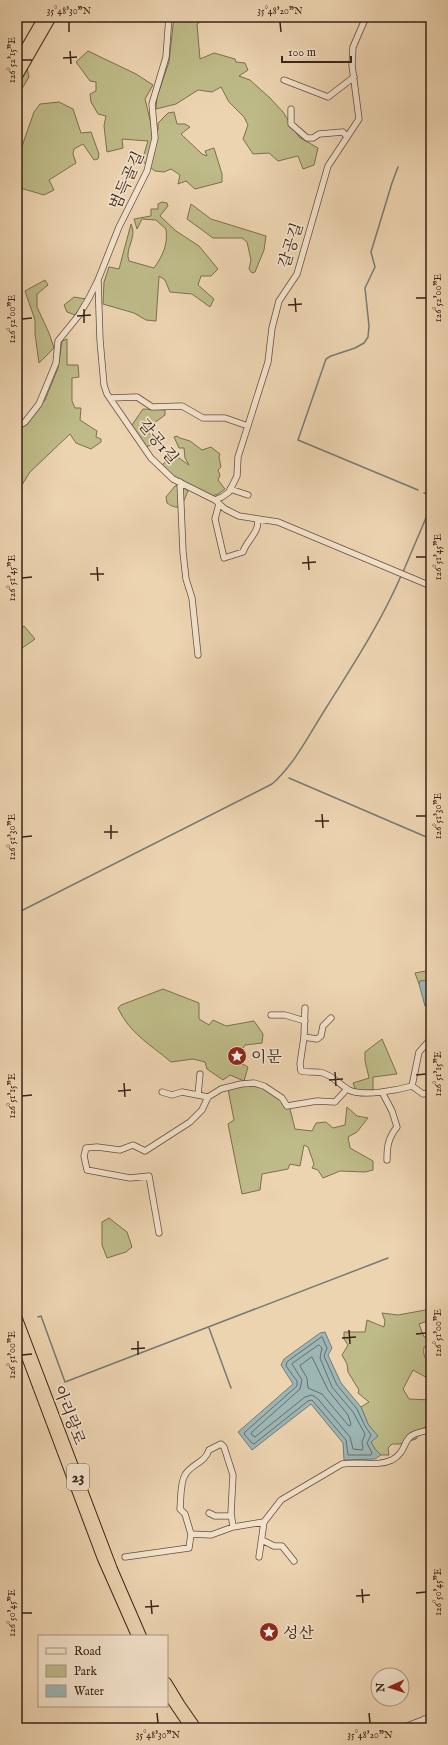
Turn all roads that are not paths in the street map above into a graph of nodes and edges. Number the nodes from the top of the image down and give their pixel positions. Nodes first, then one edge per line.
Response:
1 (43, 17) edge
2 (52, 17) edge
3 (169, 17) edge
4 (366, 17) edge
5 (17, 62) edge
6 (354, 77) junction
7 (17, 78) edge
8 (284, 80) dead end
9 (291, 109) dead end
10 (347, 137) junction
11 (98, 280) junction
12 (110, 398) junction
13 (248, 426) junction
14 (17, 427) edge
15 (180, 482) junction
16 (230, 489) junction
17 (248, 495) dead end
18 (217, 502) junction
19 (257, 519) junction
20 (431, 586) edge
21 (198, 655) dead end
22 (305, 1008) dead end
23 (271, 1015) dead end
24 (332, 1018) dead end
25 (305, 1021) junction
26 (304, 1037) junction
27 (428, 1042) dead end
28 (200, 1074) dead end
29 (412, 1086) junction
30 (347, 1089) junction
31 (162, 1092) dead end
32 (382, 1092) junction
33 (431, 1093) edge
34 (198, 1095) junction
35 (208, 1097) junction
36 (387, 1160) dead end
37 (159, 1233) dead end
38 (17, 1316) edge
39 (17, 1333) edge
40 (431, 1430) edge
41 (209, 1513) dead end
42 (231, 1516) junction
43 (264, 1522) junction
44 (233, 1527) junction
45 (191, 1534) junction
46 (262, 1540) junction
47 (125, 1557) dead end
48 (259, 1557) dead end
49 (294, 1560) dead end
50 (136, 1635) edge
51 (142, 1635) edge
52 (168, 1684) edge
53 (168, 1695) edge
54 (431, 1717) edge
55 (424, 1719) junction
56 (190, 1728) edge
57 (198, 1728) edge
58 (401, 1728) edge
59 (424, 1728) edge

1 - 5 highway
2 - 7 highway
3 - 11 street, 범득골길
4 - 6 street, 갈공길
6 - 8 street
6 - 10 street, 갈공길
9 - 10 street
10 - 13 street, 갈공길
11 - 12 street, 갈공1길
11 - 14 street, 범득골길
12 - 13 street
12 - 15 street, 갈공1길
13 - 16 street, 갈공길
15 - 18 street, 갈공1길
15 - 21 street
16 - 17 street
16 - 18 street
18 - 19 street, 갈공1길
18 - 19 street
19 - 20 street, 갈공1길
22 - 25 street
23 - 25 street
24 - 26 street
25 - 26 street
26 - 30 street
27 - 29 street
28 - 34 street
29 - 32 street
29 - 33 street
30 - 32 street
30 - 35 street
31 - 34 street
32 - 36 street
34 - 35 street
35 - 37 street
38 - 51 highway, 아리랑로 / 23
39 - 50 highway, 아리랑로 / 23
40 - 43 street
41 - 42 street
42 - 44 street
42 - 45 street
43 - 44 street
43 - 46 street
44 - 45 street
45 - 47 street
46 - 48 street
46 - 49 street
52 - 57 highway
53 - 56 highway
54 - 55 street
55 - 58 street
55 - 59 street

